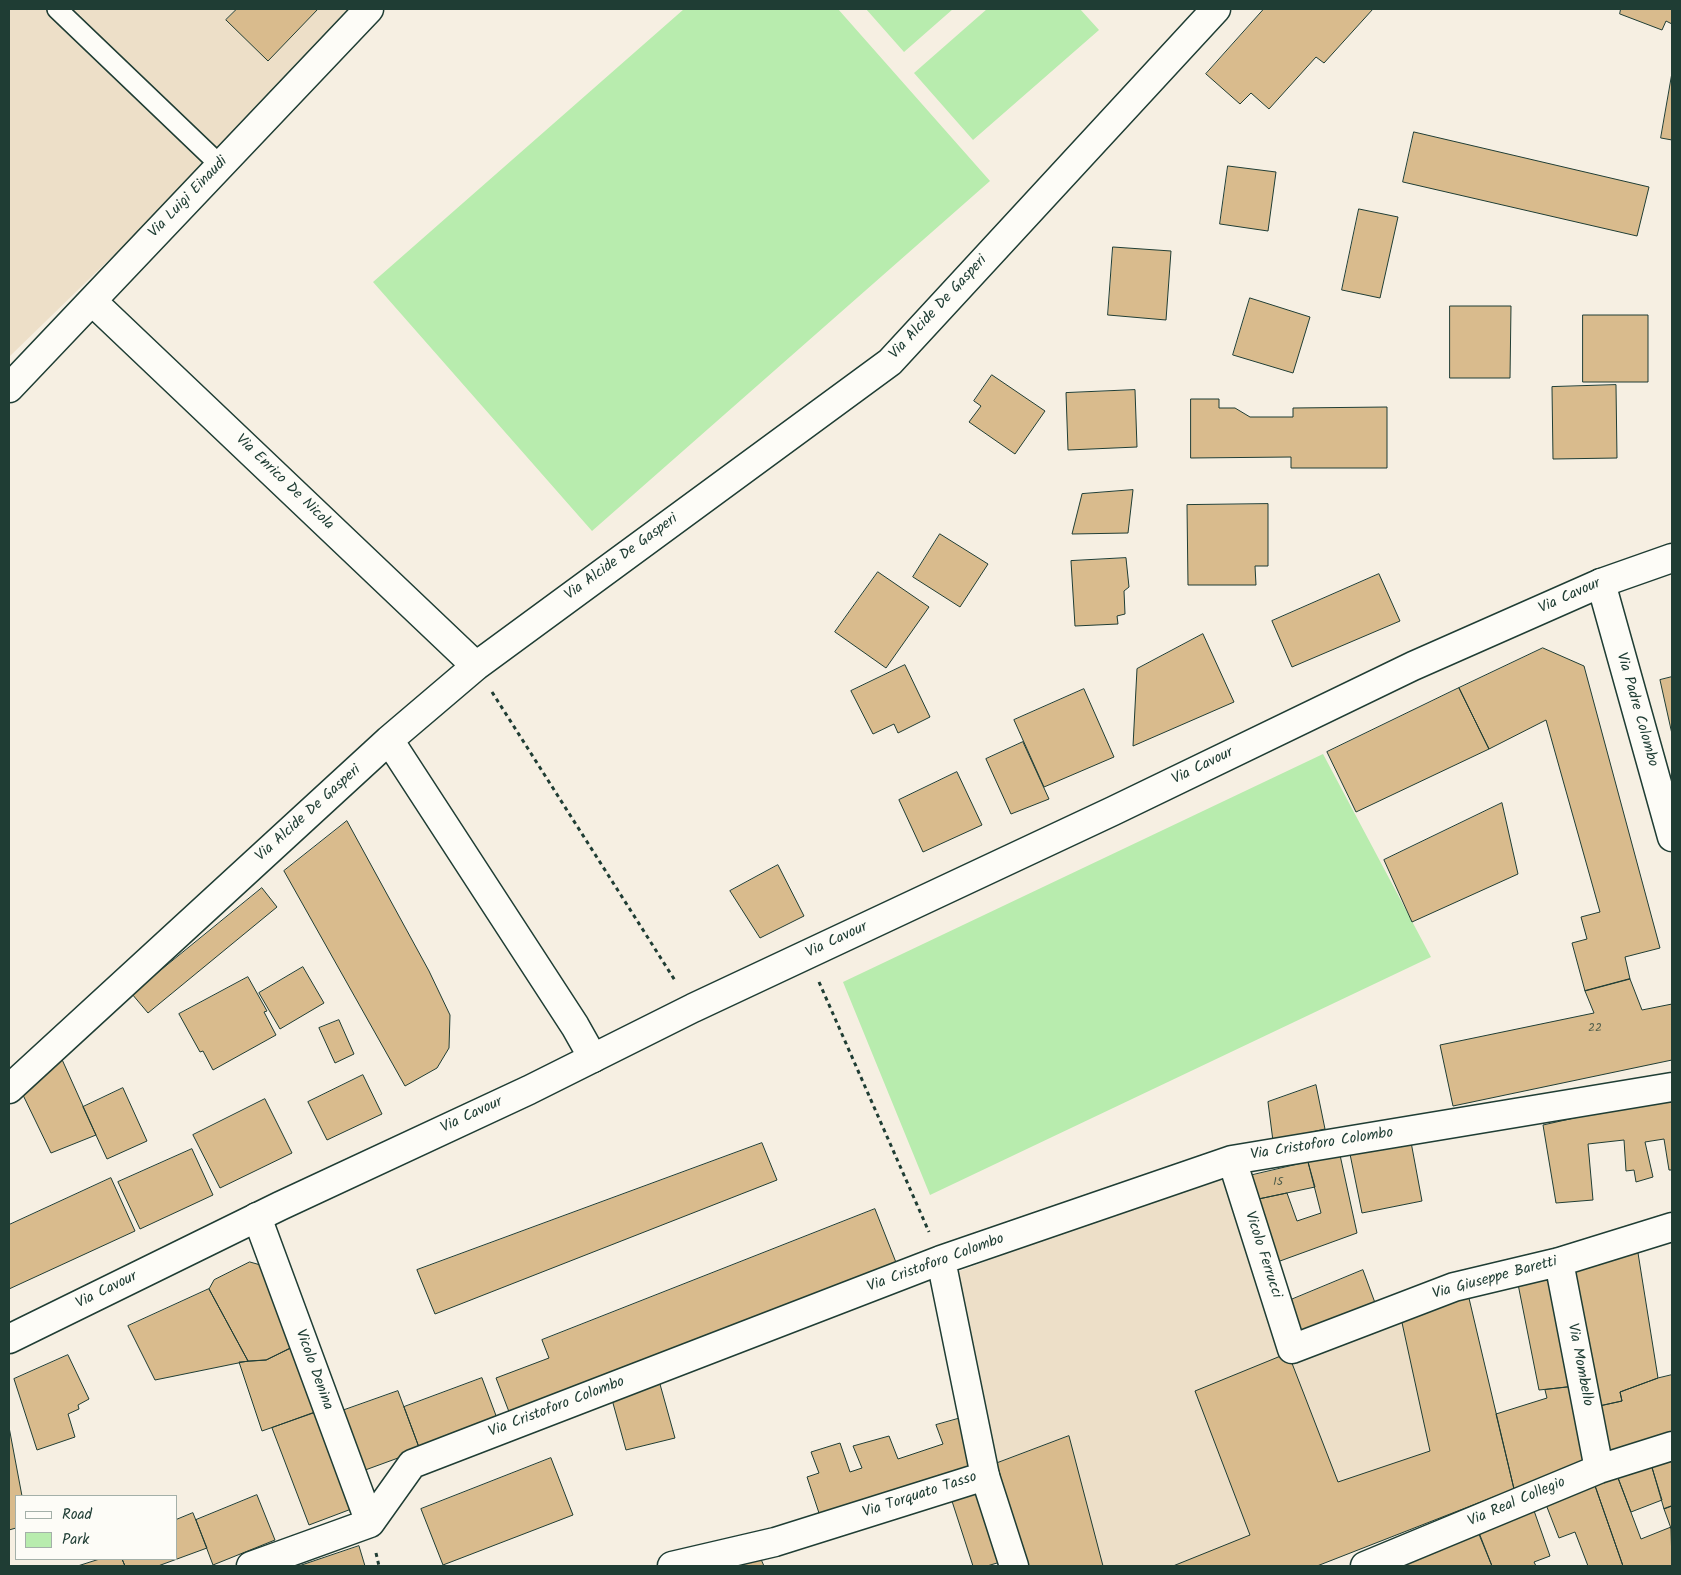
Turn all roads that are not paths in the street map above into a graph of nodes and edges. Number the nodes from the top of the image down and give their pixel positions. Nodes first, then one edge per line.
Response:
1 (57, 9) edge
2 (369, 9) edge
3 (1203, 13) edge
4 (220, 165) junction
5 (92, 301) junction
6 (9, 388) edge
7 (1672, 558) edge
8 (1601, 583) junction
9 (476, 666) junction
10 (389, 740) junction
11 (1672, 837) edge
12 (593, 1058) junction
13 (1672, 1087) edge
14 (9, 1089) edge
15 (1232, 1160) junction
16 (257, 1217) junction
17 (1672, 1227) edge
18 (941, 1260) junction
19 (1559, 1262) junction
20 (9, 1339) edge
21 (1292, 1349) joint
22 (1672, 1446) edge
23 (1599, 1469) junction
24 (985, 1476) junction
25 (370, 1523) junction
26 (250, 1566) edge
27 (672, 1566) edge
28 (1014, 1566) edge
29 (1364, 1566) edge

1 - 4 lane
2 - 4 street, Via Luigi Einaudi
3 - 9 street, Via Alcide De Gasperi
4 - 5 street, Via Luigi Einaudi
5 - 6 street, Via Luigi Einaudi
5 - 9 street, Via Enrico De Nicola
7 - 8 street, Via Cavour
8 - 11 street, Via Padre Colombo
8 - 12 street, Via Cavour
9 - 10 street, Via Alcide De Gasperi
10 - 12 street
10 - 14 street, Via Alcide De Gasperi
12 - 16 street, Via Cavour
13 - 15 street, Via Cristoforo Colombo
15 - 18 street, Via Cristoforo Colombo
15 - 21 street, Vicolo Ferrucci
16 - 20 street, Via Cavour
16 - 25 street, Vicolo Denina
17 - 19 street, Via Giuseppe Baretti
18 - 24 street, Via Torquato Tasso
18 - 25 street, Via Cristoforo Colombo
19 - 21 street, Via Giuseppe Baretti
19 - 23 street, Via Mombello
22 - 23 street, Via Real Collegio
23 - 29 street, Via Real Collegio
24 - 27 street, Via Torquato Tasso
24 - 28 street
25 - 26 street

